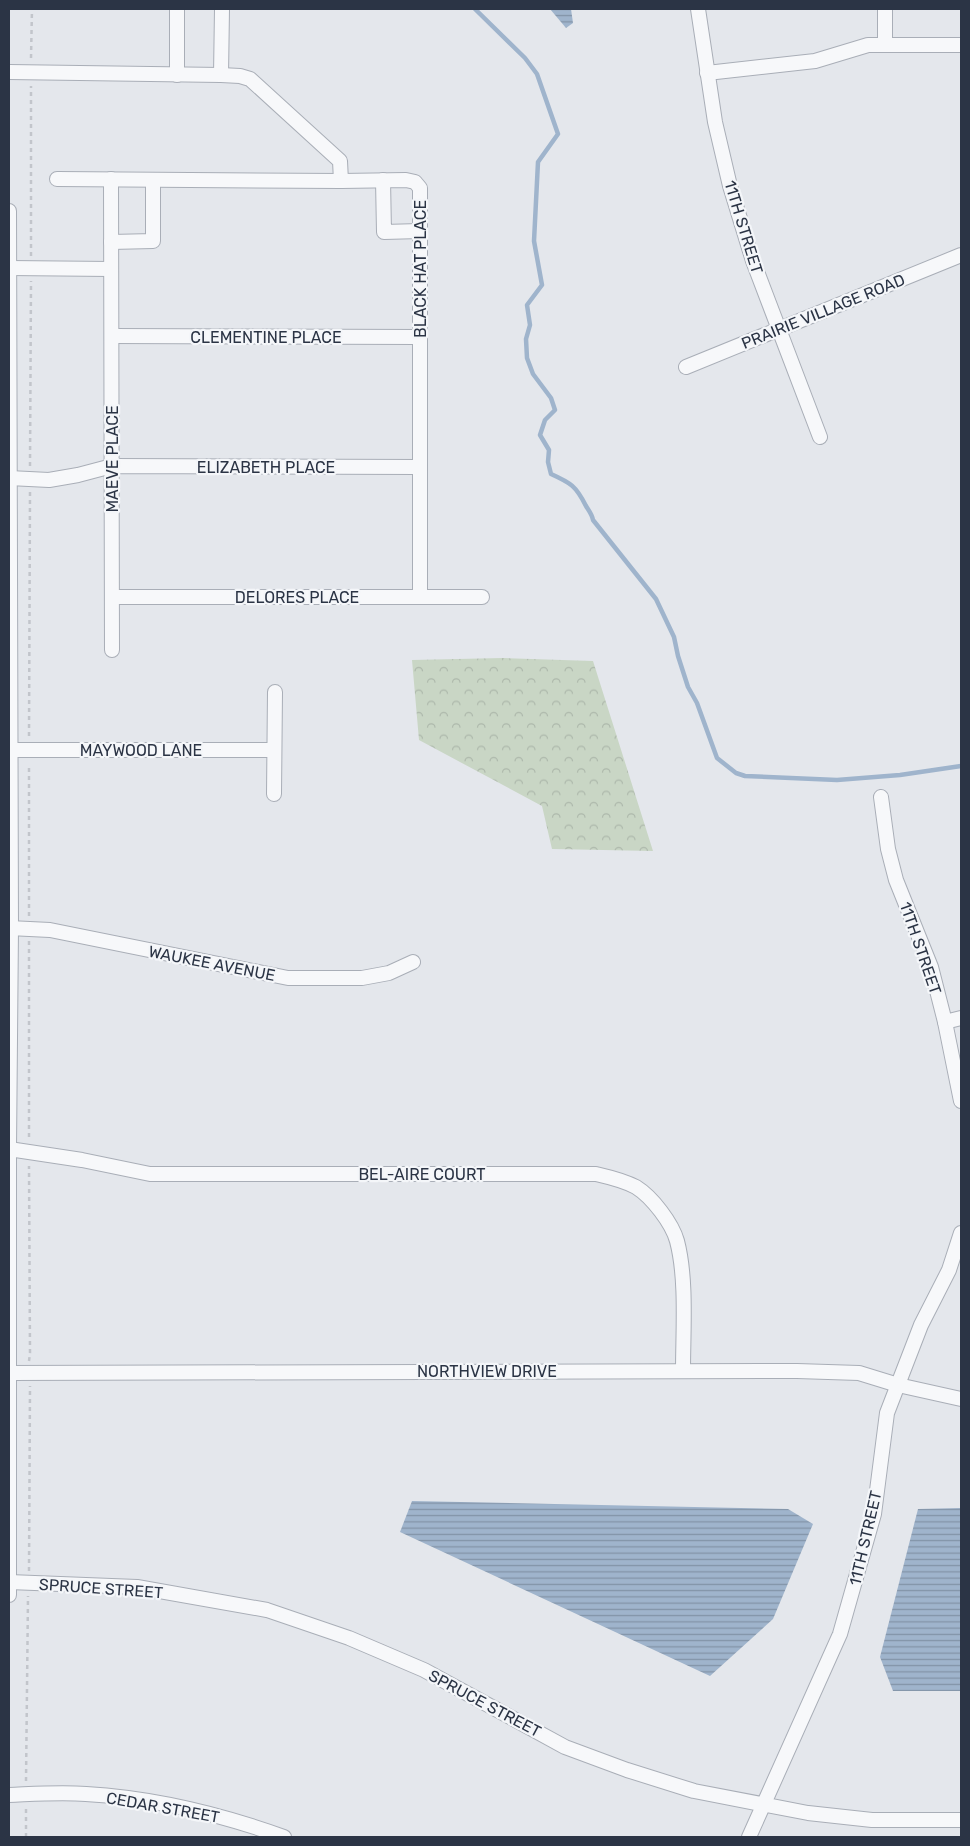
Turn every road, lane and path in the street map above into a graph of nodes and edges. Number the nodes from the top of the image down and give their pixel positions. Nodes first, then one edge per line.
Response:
1 (32, 9) edge
2 (177, 9) edge
3 (222, 9) edge
4 (698, 9) edge
5 (885, 9) edge
6 (885, 45) junction
7 (961, 45) edge
8 (9, 72) edge
9 (31, 73) junction
10 (707, 73) junction
11 (177, 74) junction
12 (221, 75) junction
13 (57, 179) dead end
14 (111, 180) junction
15 (153, 180) junction
16 (383, 180) junction
17 (341, 181) junction
18 (9, 211) edge
19 (420, 231) junction
20 (111, 242) junction
21 (961, 255) edge
22 (9, 268) edge
23 (31, 268) junction
24 (111, 269) junction
25 (779, 329) junction
26 (112, 336) junction
27 (420, 337) junction
28 (686, 367) dead end
29 (820, 437) dead end
30 (112, 466) junction
31 (420, 467) junction
32 (9, 478) edge
33 (30, 479) junction
34 (112, 597) junction
35 (420, 597) junction
36 (482, 597) dead end
37 (112, 650) dead end
38 (275, 692) dead end
39 (10, 750) edge
40 (29, 750) junction
41 (274, 750) junction
42 (274, 794) dead end
43 (881, 796) dead end
44 (10, 928) edge
45 (29, 929) junction
46 (413, 962) dead end
47 (961, 1018) edge
48 (945, 1022) junction
49 (961, 1101) edge
50 (9, 1149) edge
51 (29, 1152) junction
52 (961, 1233) edge
53 (683, 1371) junction
54 (9, 1374) edge
55 (30, 1374) junction
56 (898, 1386) junction
57 (961, 1399) edge
58 (9, 1582) edge
59 (29, 1583) junction
60 (9, 1595) edge
61 (9, 1795) edge
62 (26, 1795) junction
63 (763, 1805) junction
64 (961, 1820) edge
65 (26, 1837) edge
66 (284, 1837) edge
67 (749, 1837) edge

1 - 9 path
2 - 11 street
3 - 12 street
4 - 10 street, 11TH STREET
5 - 6 street
6 - 7 street
6 - 10 street
8 - 9 street
9 - 11 street
9 - 23 path
10 - 25 street, 11TH STREET
11 - 12 street
12 - 17 street
13 - 14 street, BLACK HAT PLACE
14 - 15 street, BLACK HAT PLACE
14 - 20 street, MAEVE PLACE
15 - 17 street, BLACK HAT PLACE
15 - 20 street
16 - 17 street, BLACK HAT PLACE
16 - 19 street, BLACK HAT PLACE
16 - 19 street
18 - 22 street
19 - 27 street, BLACK HAT PLACE
20 - 24 street, MAEVE PLACE
21 - 25 street, PRAIRIE VILLAGE ROAD
22 - 23 street
22 - 32 street
23 - 24 street
23 - 33 path
24 - 26 street, MAEVE PLACE
25 - 28 street, PRAIRIE VILLAGE ROAD
25 - 29 street, 11TH STREET
26 - 27 street, CLEMENTINE PLACE
26 - 30 street, MAEVE PLACE
27 - 31 street, BLACK HAT PLACE
30 - 31 street, ELIZABETH PLACE
30 - 33 street, ELIZABETH PLACE
30 - 34 street, MAEVE PLACE
31 - 35 street, BLACK HAT PLACE
32 - 33 street, ELIZABETH PLACE
32 - 39 street
33 - 40 path
34 - 35 street, DELORES PLACE
34 - 37 street, MAEVE PLACE
35 - 36 street, DELORES PLACE
38 - 41 street
39 - 40 street, MAYWOOD LANE
39 - 44 street
40 - 41 street, MAYWOOD LANE
40 - 45 path
41 - 42 street
43 - 48 street, 11TH STREET
44 - 45 street, WAUKEE AVENUE
44 - 50 street
45 - 46 street, WAUKEE AVENUE
45 - 51 path
47 - 48 street
48 - 49 street, 11TH STREET
50 - 51 street, BEL-AIRE COURT
50 - 54 street
51 - 53 street, BEL-AIRE COURT
51 - 55 path
52 - 56 street, 11TH STREET
53 - 55 street, NORTHVIEW DRIVE
53 - 56 street, NORTHVIEW DRIVE
54 - 55 street, NORTHVIEW DRIVE
54 - 58 street
55 - 59 path
56 - 57 street, NORTHVIEW DRIVE
56 - 63 street, 11TH STREET
58 - 59 street, SPRUCE STREET
58 - 60 street
59 - 62 path
59 - 63 street, SPRUCE STREET
61 - 62 street, CEDAR STREET
62 - 65 path
62 - 66 street, CEDAR STREET
63 - 64 street, SPRUCE STREET
63 - 67 street, 11TH STREET

